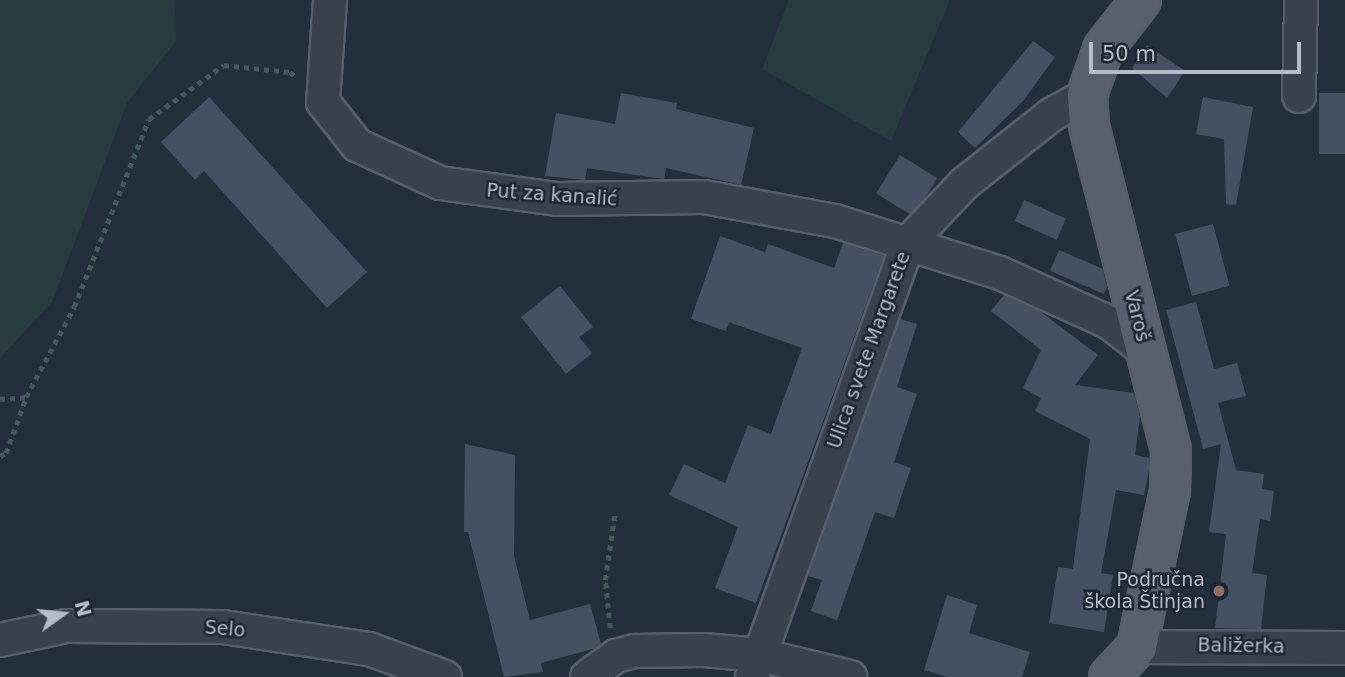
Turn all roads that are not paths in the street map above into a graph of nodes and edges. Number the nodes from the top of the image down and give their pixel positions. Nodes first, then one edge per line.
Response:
1 (330, 0) edge
2 (1141, 0) edge
3 (1301, 0) edge
4 (1087, 95) junction
5 (1299, 96) dead end
6 (908, 243) junction
7 (1146, 351) junction
8 (0, 640) edge
9 (1137, 647) junction
10 (1345, 648) edge
11 (756, 666) edge
12 (445, 677) edge
13 (587, 677) edge
14 (850, 677) edge
15 (1109, 677) edge

1 - 6 street, Put za kanalić
2 - 4 main road, Varoš
3 - 5 street
4 - 6 street, Ulica svete Margarete
4 - 7 main road, Varoš
6 - 7 street, Put za kanalić
6 - 11 street, Ulica svete Margarete
7 - 9 main road, Varoš
8 - 12 street, Selo
9 - 10 street, Baližerka
9 - 15 main road
11 - 13 street
11 - 14 street

